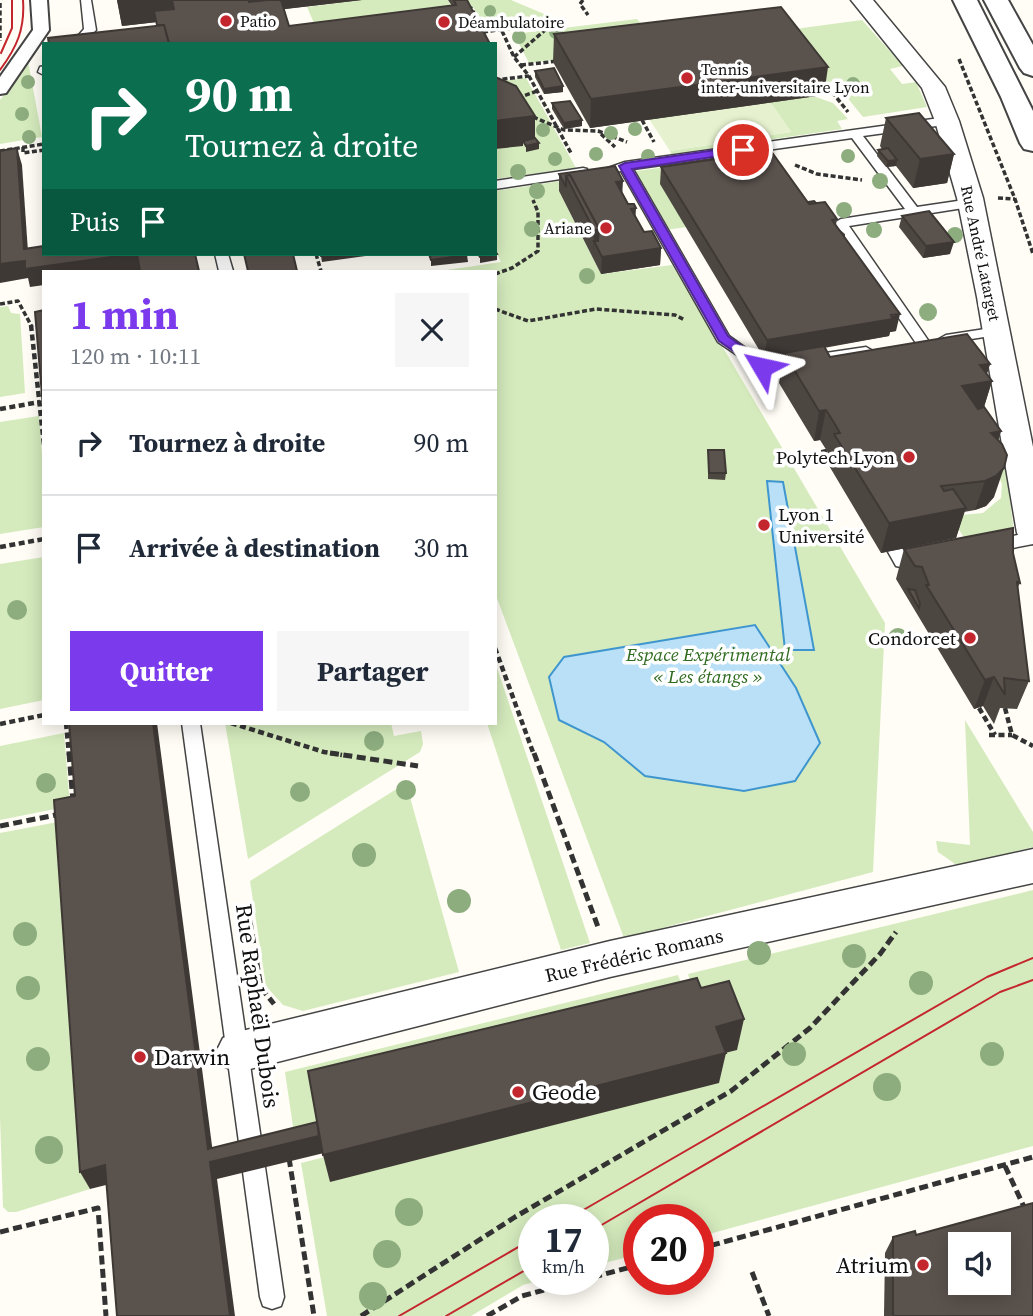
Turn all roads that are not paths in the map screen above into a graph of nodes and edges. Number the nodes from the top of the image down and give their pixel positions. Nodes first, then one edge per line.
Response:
1 (39, 0) edge
2 (86, 0) edge
3 (862, 0) edge
4 (965, 0) edge
5 (996, 0) edge
6 (78, 42) edge
7 (1033, 68) edge
8 (0, 89) edge
9 (1026, 109) edge
10 (947, 121) junction
11 (855, 134) junction
12 (1033, 143) edge
13 (625, 166) junction
14 (497, 185) edge
15 (971, 203) junction
16 (914, 212) junction
17 (998, 331) junction
18 (883, 349) edge
19 (1033, 536) edge
20 (981, 548) edge
21 (895, 550) edge
22 (941, 555) edge
23 (191, 725) edge
24 (1033, 866) edge
25 (237, 1052) junction
26 (272, 1297) dead end

1 - 8 street
2 - 6 lane
3 - 10 street, Rue André Latarget
4 - 9 street
5 - 7 street
9 - 12 street
10 - 11 lane
10 - 15 street, Rue André Latarget
11 - 13 lane
11 - 16 lane
13 - 14 lane
13 - 18 lane
15 - 16 lane
15 - 17 street, Rue André Latarget
16 - 17 lane
17 - 19 street, Rue André Latarget
19 - 20 lane
21 - 22 lane
23 - 25 lane, Rue Raphaël Dubois
24 - 25 street, Rue Frédéric Romans
25 - 26 lane, Rue Raphaël Dubois

